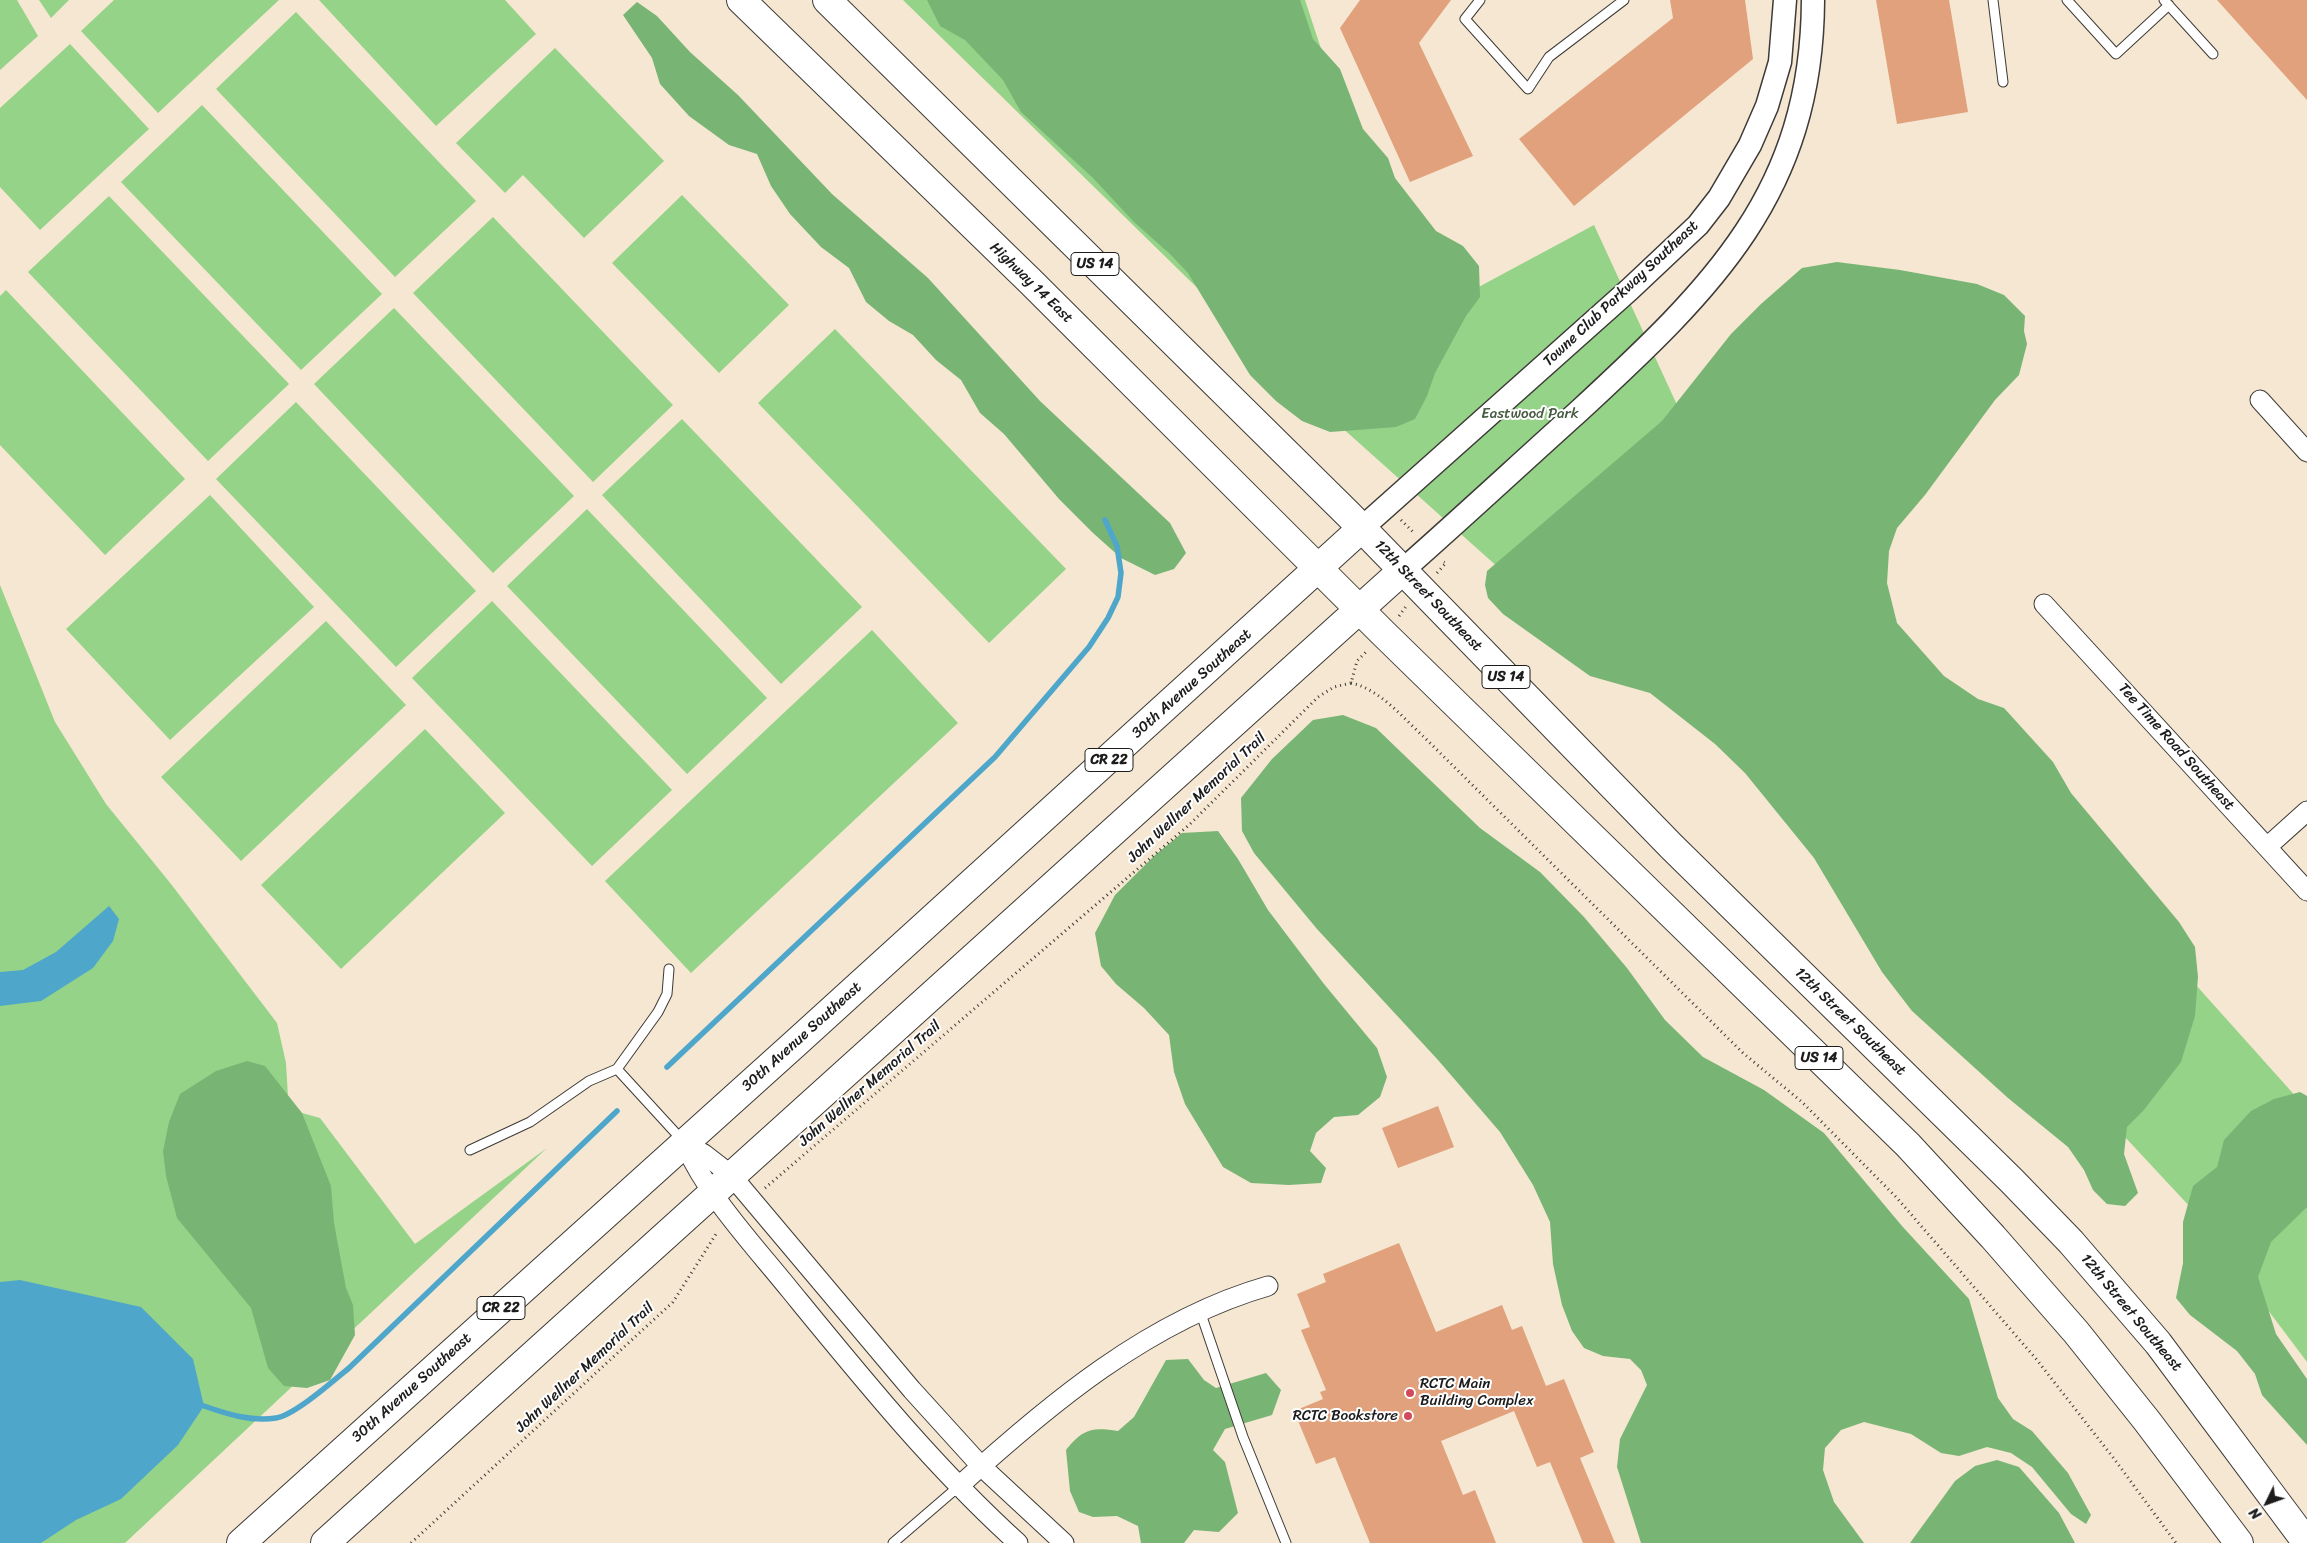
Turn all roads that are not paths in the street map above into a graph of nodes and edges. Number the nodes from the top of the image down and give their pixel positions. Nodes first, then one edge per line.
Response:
1 (741, 0) edge
2 (827, 0) edge
3 (1480, 0) edge
4 (1624, 0) edge
5 (1786, 0) edge
6 (1813, 0) edge
7 (1993, 0) edge
8 (2067, 0) edge
9 (2167, 3) edge
10 (2213, 54) dead end
11 (2003, 82) dead end
12 (2260, 400) dead end
13 (2307, 452) edge
14 (1362, 528) junction
15 (1319, 568) junction
16 (1412, 580) junction
17 (2044, 604) dead end
18 (1359, 609) junction
19 (2307, 811) edge
20 (2267, 847) junction
21 (2307, 892) edge
22 (669, 969) dead end
23 (617, 1068) junction
24 (684, 1142) junction
25 (470, 1150) dead end
26 (732, 1175) junction
27 (712, 1193) junction
28 (1268, 1286) dead end
29 (1200, 1310) junction
30 (982, 1466) junction
31 (958, 1487) junction
32 (241, 1543) edge
33 (325, 1543) edge
34 (893, 1543) edge
35 (1018, 1543) edge
36 (1064, 1543) edge
37 (1286, 1543) edge
38 (2239, 1543) edge
39 (2307, 1543) edge

1 - 15 main road, Highway 14 East / US 14
2 - 14 main road, US 14
3 - 4 lane
5 - 14 street, Towne Club Parkway Southeast
6 - 16 street
7 - 11 lane
8 - 9 lane
9 - 10 lane
12 - 13 street
14 - 15 main road, 30th Avenue Southeast / CR 22
14 - 16 main road, 12th Street Southeast / US 14
15 - 18 main road, US 14
15 - 24 main road, 30th Avenue Southeast / CR 22
16 - 18 main road
16 - 39 main road, 12th Street Southeast / US 14
17 - 20 street, Tee Time Road Southeast
18 - 26 main road
18 - 38 main road, US 14
19 - 20 street
20 - 21 street, Tee Time Road Southeast
22 - 23 lane
23 - 24 lane
23 - 25 lane
24 - 26 street
24 - 27 street
24 - 32 main road, 30th Avenue Southeast / CR 22
26 - 27 main road
26 - 30 street
27 - 31 street
27 - 33 main road
28 - 29 street
29 - 30 street
29 - 37 lane
30 - 31 street
30 - 36 street
31 - 34 lane
31 - 35 street

